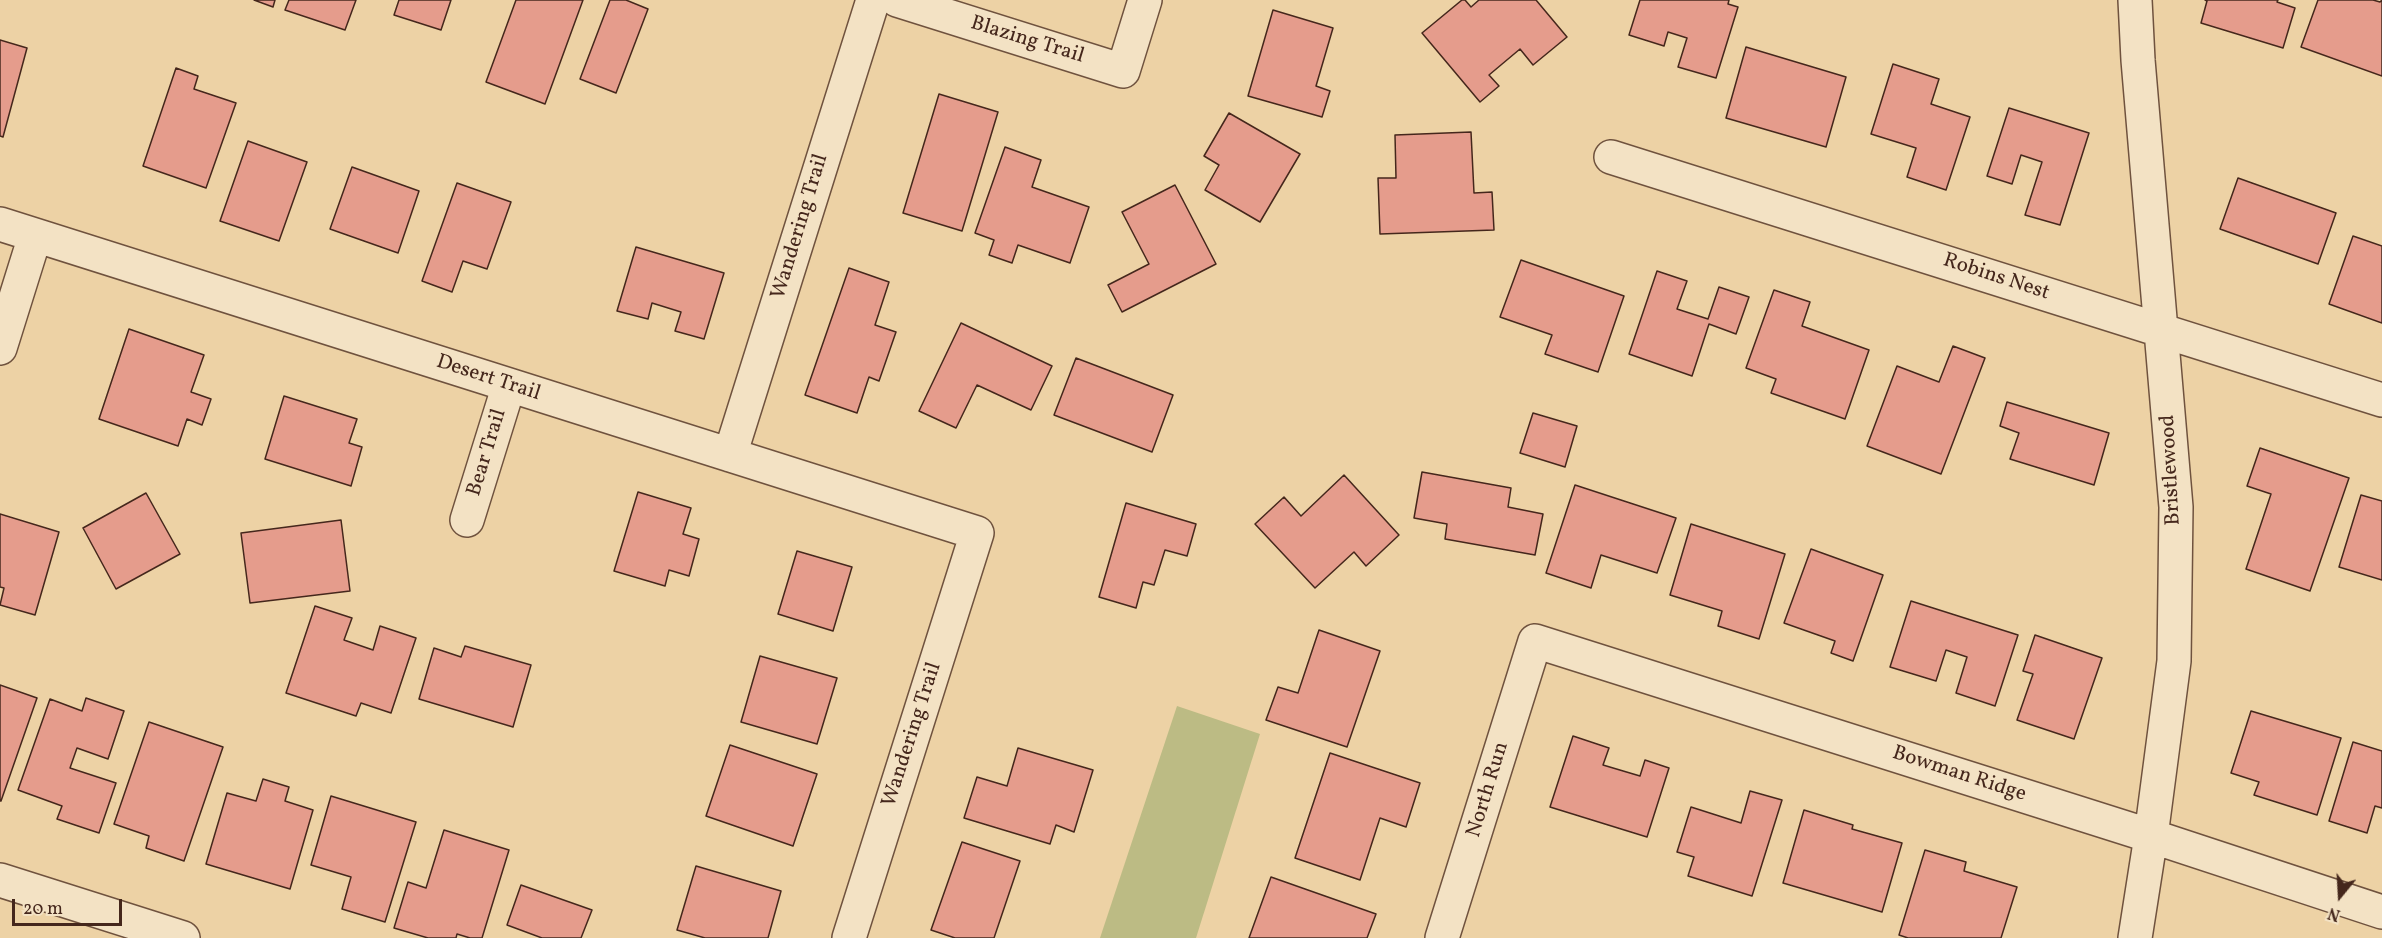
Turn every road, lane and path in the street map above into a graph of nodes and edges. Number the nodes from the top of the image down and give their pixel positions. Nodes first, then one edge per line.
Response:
1 (873, 0) edge
2 (897, 0) edge
3 (1145, 0) edge
4 (2136, 0) edge
5 (1611, 157) dead end
6 (0, 224) edge
7 (35, 236) junction
8 (2162, 331) junction
9 (0, 348) edge
10 (509, 385) junction
11 (2382, 400) edge
12 (729, 455) junction
13 (467, 520) dead end
14 (977, 533) joint
15 (1535, 641) joint
16 (2151, 836) junction
17 (0, 880) edge
18 (2382, 912) edge
19 (183, 938) edge
20 (849, 938) edge
21 (1442, 938) edge
22 (2135, 938) edge

1 - 12 street, Wandering Trail
2 - 3 street, Blazing Trail
4 - 8 street, Bristlewood
5 - 8 street, Robins Nest
6 - 7 street, Desert Trail
7 - 9 street
7 - 10 street, Desert Trail
8 - 11 street, Robins Nest
8 - 16 street, Bristlewood
10 - 12 street, Desert Trail
10 - 13 street, Bear Trail
12 - 14 street, Desert Trail
14 - 20 street, Wandering Trail
15 - 16 street, Bowman Ridge
15 - 21 street, North Run
16 - 18 street, Bowman Ridge
16 - 22 street, Bristlewood
17 - 19 street

